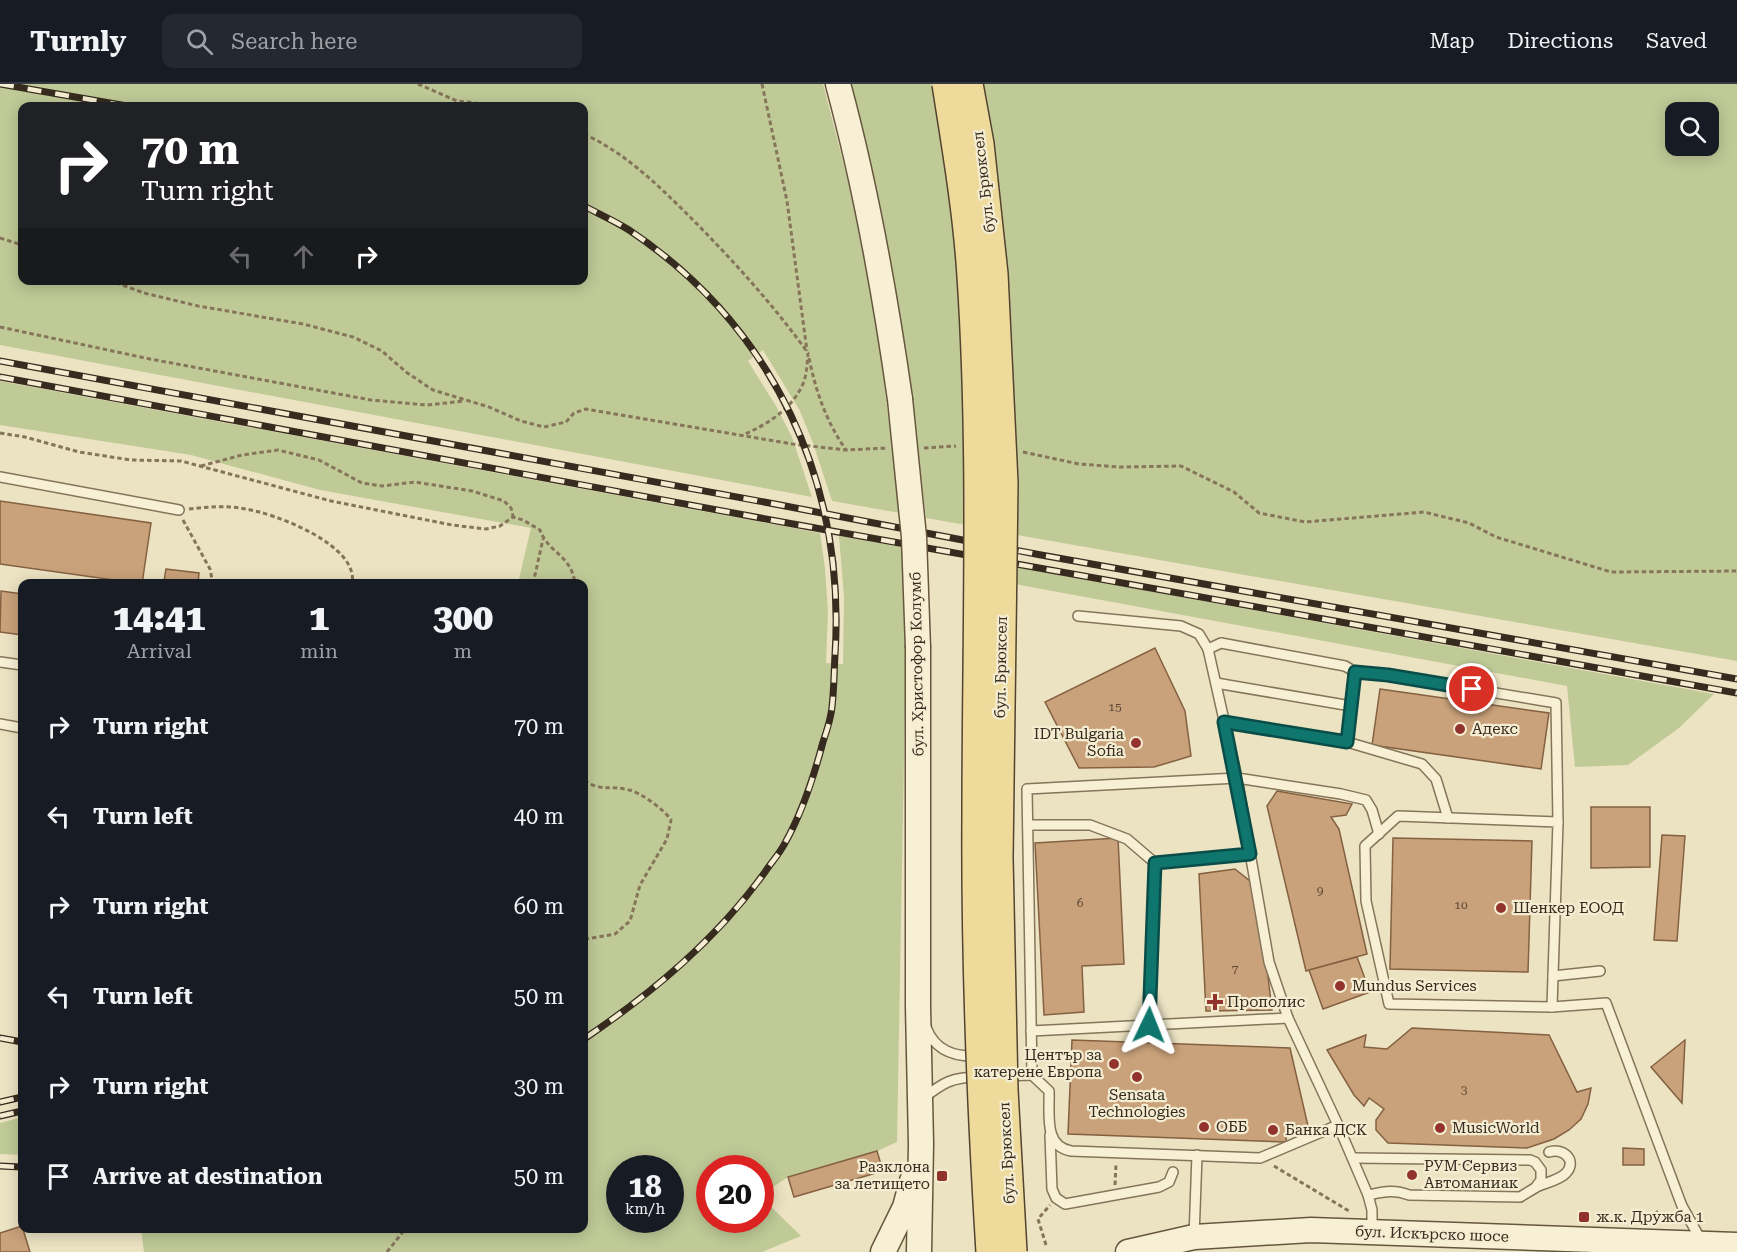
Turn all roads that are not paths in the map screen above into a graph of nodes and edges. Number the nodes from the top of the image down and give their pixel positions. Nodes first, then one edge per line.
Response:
1 (838, 84) edge
2 (946, 84) edge
3 (969, 84) edge
4 (0, 477) edge
5 (179, 510) road end
6 (1078, 616) dead end
7 (1208, 649) junction
8 (0, 662) edge
9 (18, 664) edge
10 (1355, 672) junction
11 (1216, 683) junction
12 (1351, 706) junction
13 (1224, 722) junction
14 (0, 724) edge
15 (18, 727) edge
16 (1347, 742) junction
17 (1237, 777) junction
18 (1448, 818) junction
19 (1558, 822) junction
20 (1028, 825) junction
21 (1379, 834) junction
22 (1250, 854) junction
23 (1155, 863) junction
24 (1600, 971) dead end
25 (1553, 976) junction
26 (918, 1007) junction
27 (1552, 1007) junction
28 (1288, 1018) junction
29 (1149, 1025) junction
30 (1031, 1031) junction
31 (1023, 1056) junction
32 (1032, 1075) junction
33 (921, 1101) junction
34 (1338, 1125) junction
35 (1050, 1131) junction
36 (921, 1144) junction
37 (1549, 1152) dead end
38 (1197, 1155) junction
39 (1353, 1158) junction
40 (1173, 1173) dead end
41 (1535, 1188) junction
42 (1368, 1195) junction
43 (1371, 1232) junction
44 (1194, 1237) junction
45 (1702, 1243) junction
46 (1737, 1245) edge
47 (883, 1252) edge
48 (919, 1252) edge
49 (990, 1252) edge
50 (1013, 1252) edge
51 (1128, 1252) edge

1 - 26 street, бул. Христофор Колумб, bridge
2 - 49 main road, бул. Брюксел, bridge
3 - 50 main road, бул. Брюксел, bridge
4 - 5 lane
6 - 7 lane
7 - 10 lane
7 - 11 lane
8 - 9 lane
10 - 12 lane
10 - 19 lane
11 - 12 lane
11 - 13 lane
12 - 16 lane
13 - 16 lane
13 - 17 lane
14 - 15 lane
16 - 18 lane
17 - 20 lane
17 - 21 lane
17 - 22 lane
18 - 19 lane
18 - 21 lane
19 - 25 lane
20 - 23 lane
20 - 30 lane
21 - 27 lane
22 - 23 lane
22 - 28 lane
23 - 29 lane
24 - 25 lane
25 - 27 lane
26 - 31 lane
26 - 33 street, бул. Христофор Колумб
27 - 45 lane
28 - 29 lane
28 - 34 lane
29 - 30 lane
30 - 31 lane
31 - 32 lane
32 - 33 lane
32 - 35 lane
33 - 36 street, бул. Христофор Колумб
34 - 38 lane
34 - 39 lane
35 - 38 lane
35 - 40 lane
36 - 47 street
36 - 48 street, бул. Христофор Колумб
37 - 41 lane
38 - 44 lane
39 - 41 lane
39 - 42 lane
41 - 42 lane
42 - 43 lane
43 - 44 street, бул. Искърско шосе
43 - 45 street, бул. Искърско шосе
44 - 51 street, бул. Искърско шосе
45 - 46 street, бул. Искърско шосе

